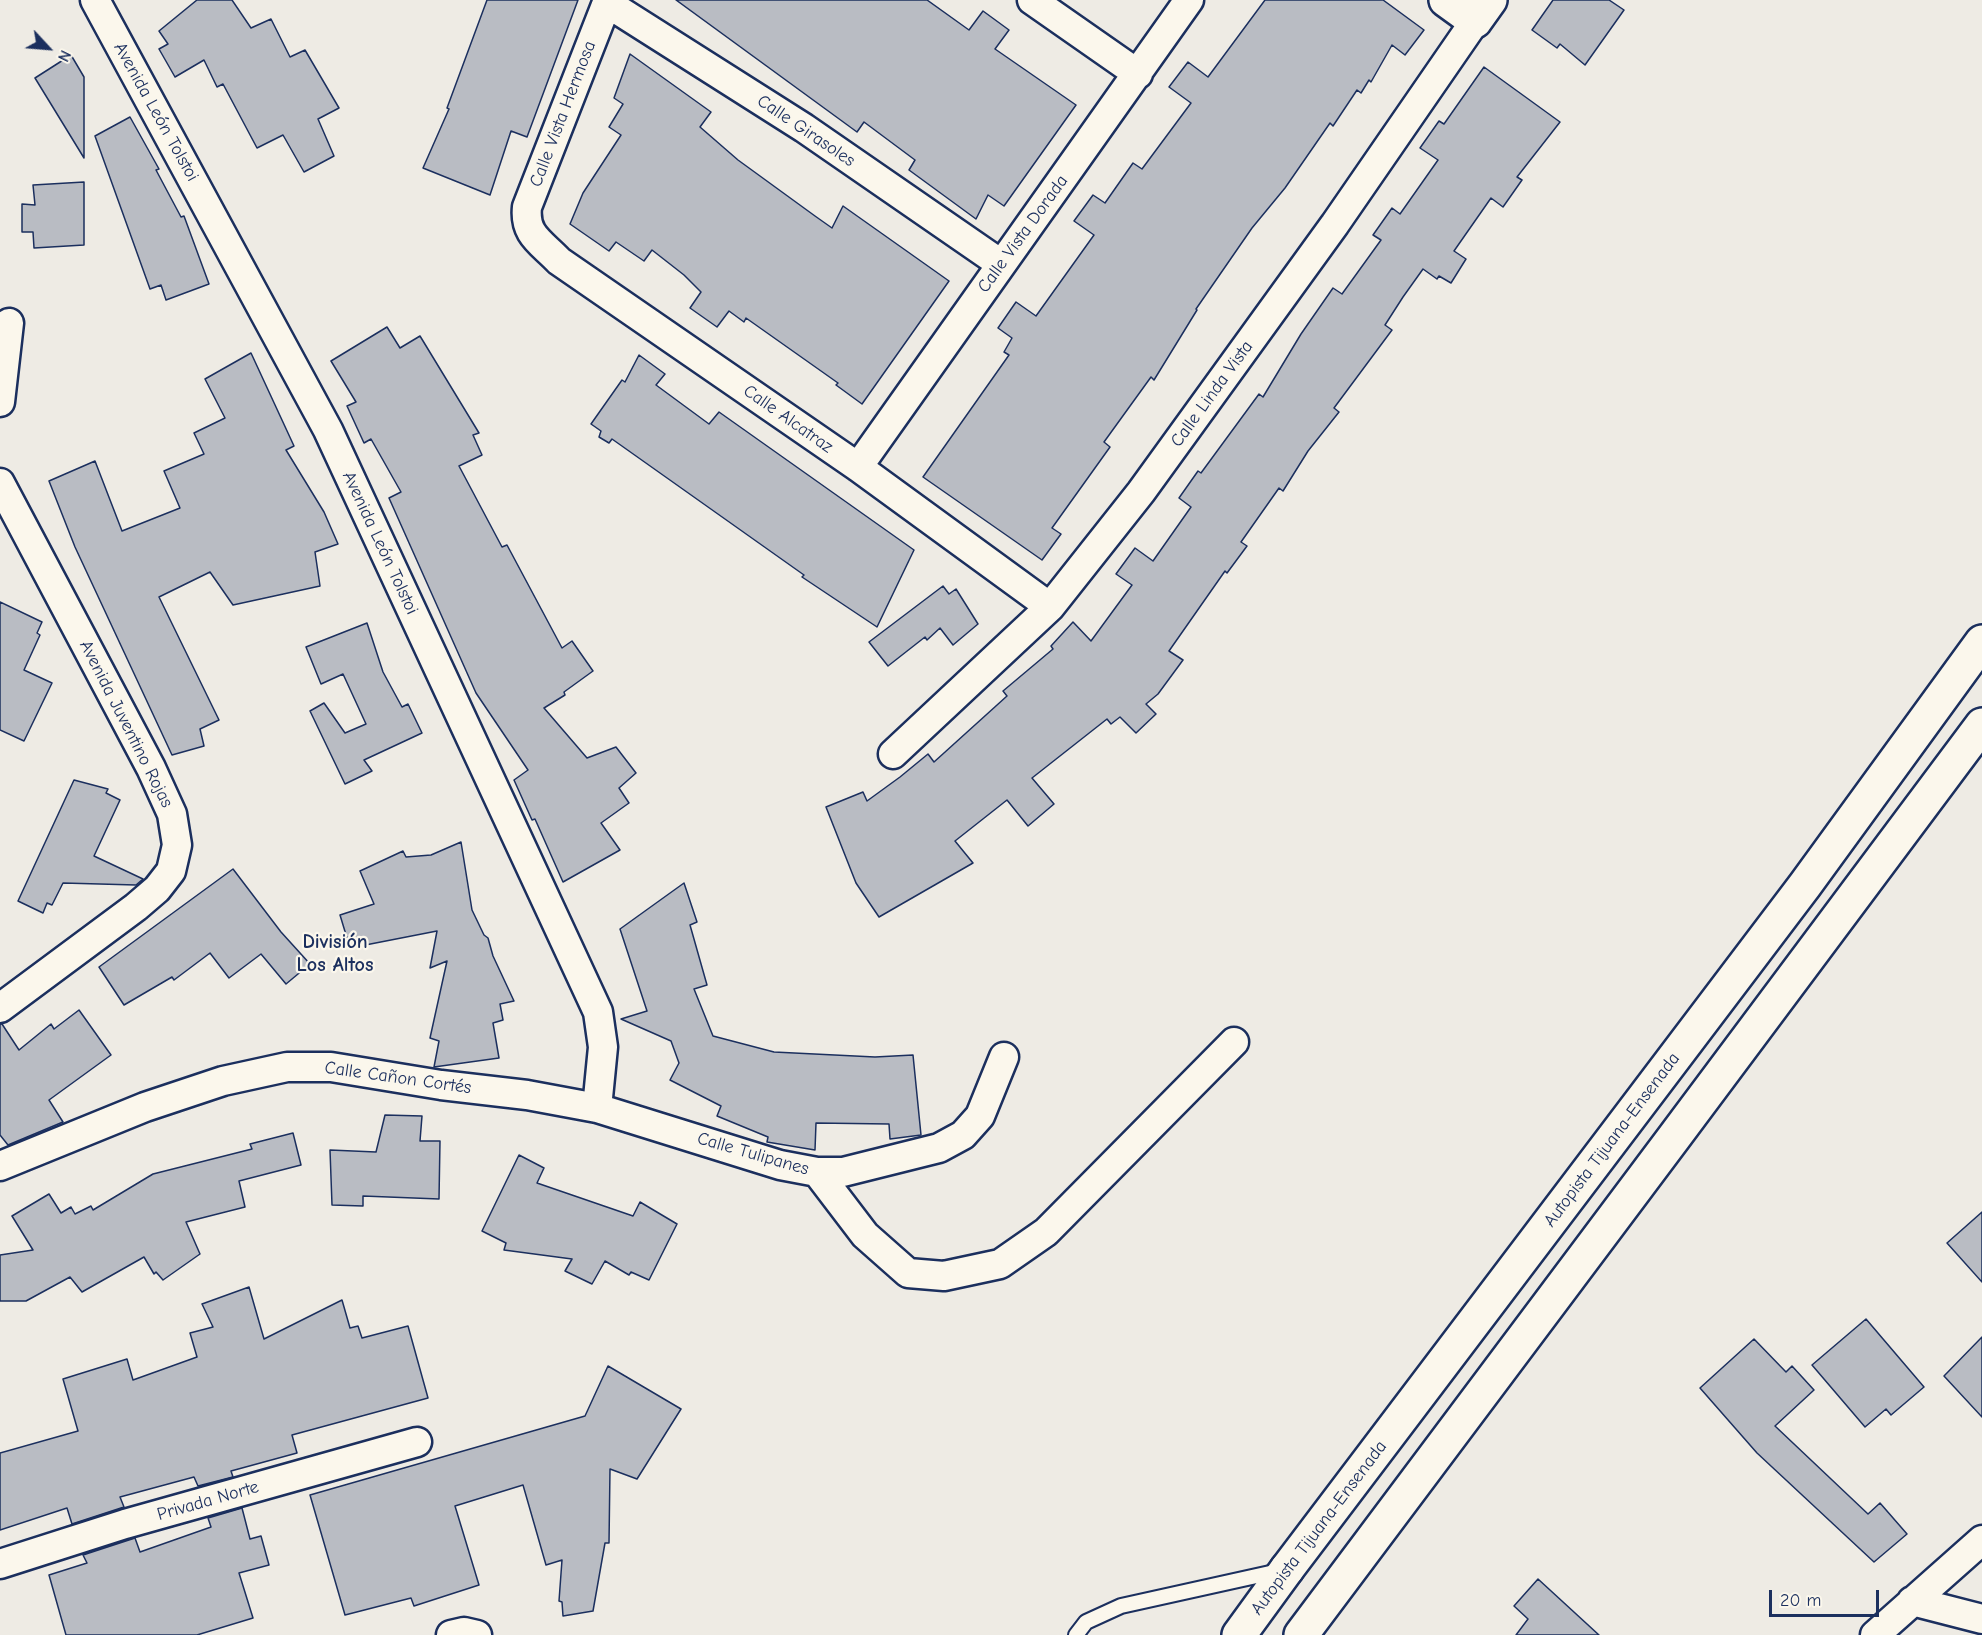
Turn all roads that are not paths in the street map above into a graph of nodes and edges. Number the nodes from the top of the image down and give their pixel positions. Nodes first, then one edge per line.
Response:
1 (95, 0) edge
2 (1032, 0) edge
3 (1189, 0) edge
4 (1446, 0) edge
5 (607, 2) edge
6 (1483, 11) edge
7 (1138, 74) junction
8 (528, 229) joint
9 (1001, 264) junction
10 (9, 323) dead end
11 (0, 402) edge
12 (858, 467) junction
13 (0, 483) edge
14 (1050, 607) junction
15 (1982, 642) edge
16 (1982, 725) edge
17 (893, 754) dead end
18 (0, 1008) edge
19 (1234, 1042) dead end
20 (1004, 1058) dead end
21 (597, 1108) junction
22 (0, 1166) edge
23 (817, 1172) junction
24 (417, 1442) dead end
25 (1982, 1540) edge
26 (0, 1564) edge
27 (1287, 1569) junction
28 (1912, 1601) junction
29 (1982, 1619) edge
30 (1076, 1635) edge
31 (1239, 1635) edge
32 (1301, 1635) edge
33 (1875, 1635) edge

1 - 21 street, Avenida León Tolstoi
2 - 7 street
3 - 7 street, Calle Vista Dorada
4 - 6 main road
5 - 8 street, Calle Vista Hermosa
5 - 9 street, Calle Girasoles
6 - 14 street, Calle Linda Vista
7 - 9 street, Calle Vista Dorada
8 - 12 street, Calle Alcatraz
9 - 12 street, Calle Vista Dorada
10 - 11 street
12 - 14 street, Calle Alcatraz
13 - 18 street, Avenida Juventino Rojas
14 - 17 street, Calle Linda Vista
15 - 27 main road, Autopista Tijuana-Ensenada
16 - 32 main road
19 - 23 street
20 - 23 street, Calle Tulipanes
21 - 22 street, Calle Cañon Cortés
21 - 23 street, Calle Tulipanes
24 - 26 street, Privada Norte
25 - 28 street
27 - 30 lane
27 - 31 main road, Autopista Tijuana-Ensenada
28 - 29 street
28 - 33 street

